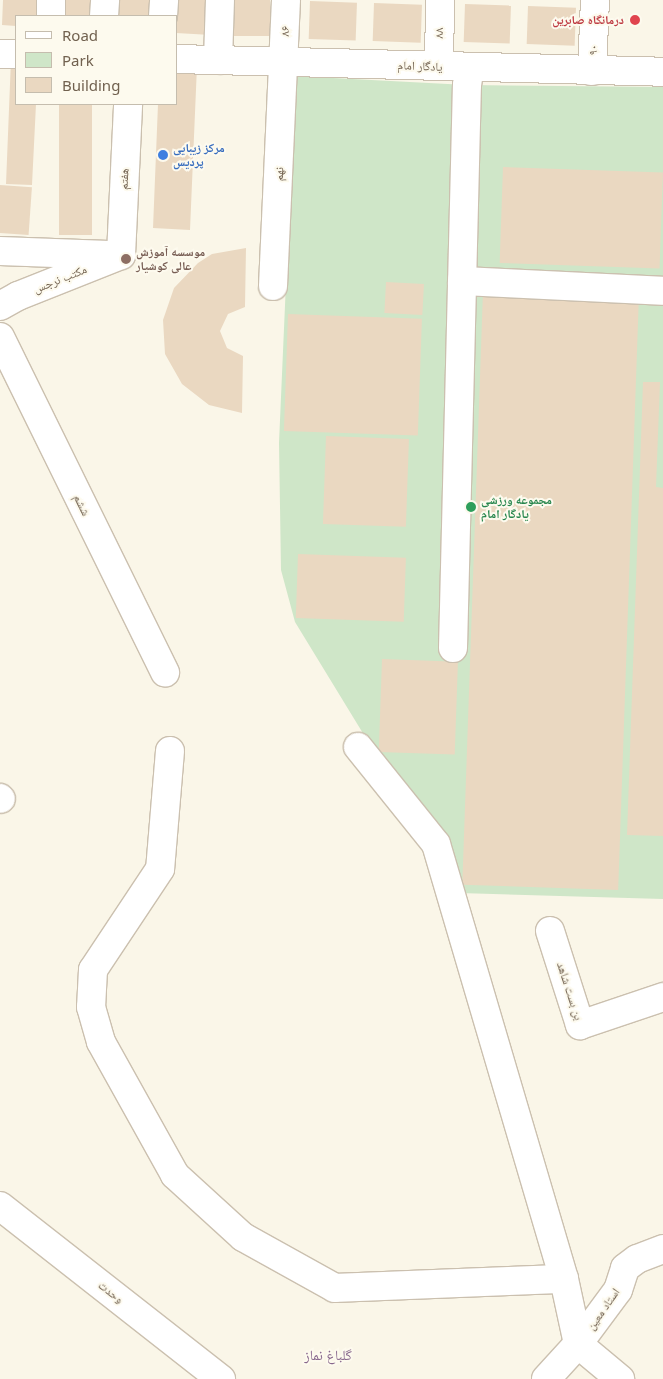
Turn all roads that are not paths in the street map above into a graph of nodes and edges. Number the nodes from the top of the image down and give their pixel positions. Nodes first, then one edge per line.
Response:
1 (51, 0) edge
2 (105, 0) edge
3 (164, 0) edge
4 (220, 0) edge
5 (286, 0) edge
6 (440, 0) edge
7 (595, 0) edge
8 (51, 15) edge
9 (104, 15) edge
10 (164, 15) edge
11 (0, 54) edge
12 (15, 54) edge
13 (178, 59) edge
14 (218, 60) junction
15 (284, 62) junction
16 (439, 66) junction
17 (470, 67) junction
18 (592, 71) junction
19 (663, 72) edge
20 (128, 105) edge
21 (8, 252) edge
22 (121, 255) junction
23 (462, 281) junction
24 (273, 286) dead end
25 (663, 291) edge
26 (9, 301) edge
27 (0, 337) edge
28 (453, 648) dead end
29 (165, 672) dead end
30 (358, 747) dead end
31 (170, 751) dead end
32 (550, 931) dead end
33 (663, 997) edge
34 (0, 1206) edge
35 (663, 1249) edge
36 (564, 1279) junction
37 (578, 1344) junction
38 (221, 1379) edge
39 (546, 1379) edge
40 (620, 1379) edge

1 - 8 street
2 - 9 street
3 - 10 street
4 - 14 street
5 - 15 street, ۸۶
6 - 16 street, ۸۸
7 - 18 street, ۹۰
11 - 12 street
13 - 14 street, یادگار امام
14 - 15 street, یادگار امام
15 - 16 street, یادگار امام
15 - 24 street, نهم
16 - 17 street, یادگار امام
17 - 18 street, یادگار امام
17 - 23 street
18 - 19 street, یادگار امام
20 - 22 street, هفتم
21 - 22 street
21 - 26 street
22 - 26 street, مکتب نرجس
23 - 25 street
23 - 28 street
27 - 29 street, ششم
30 - 36 street
31 - 36 street
32 - 33 street, بن بست شاهد
34 - 38 street, وحدت
35 - 37 street, استاد معین
36 - 37 street
37 - 39 street, استاد معین
37 - 40 street

